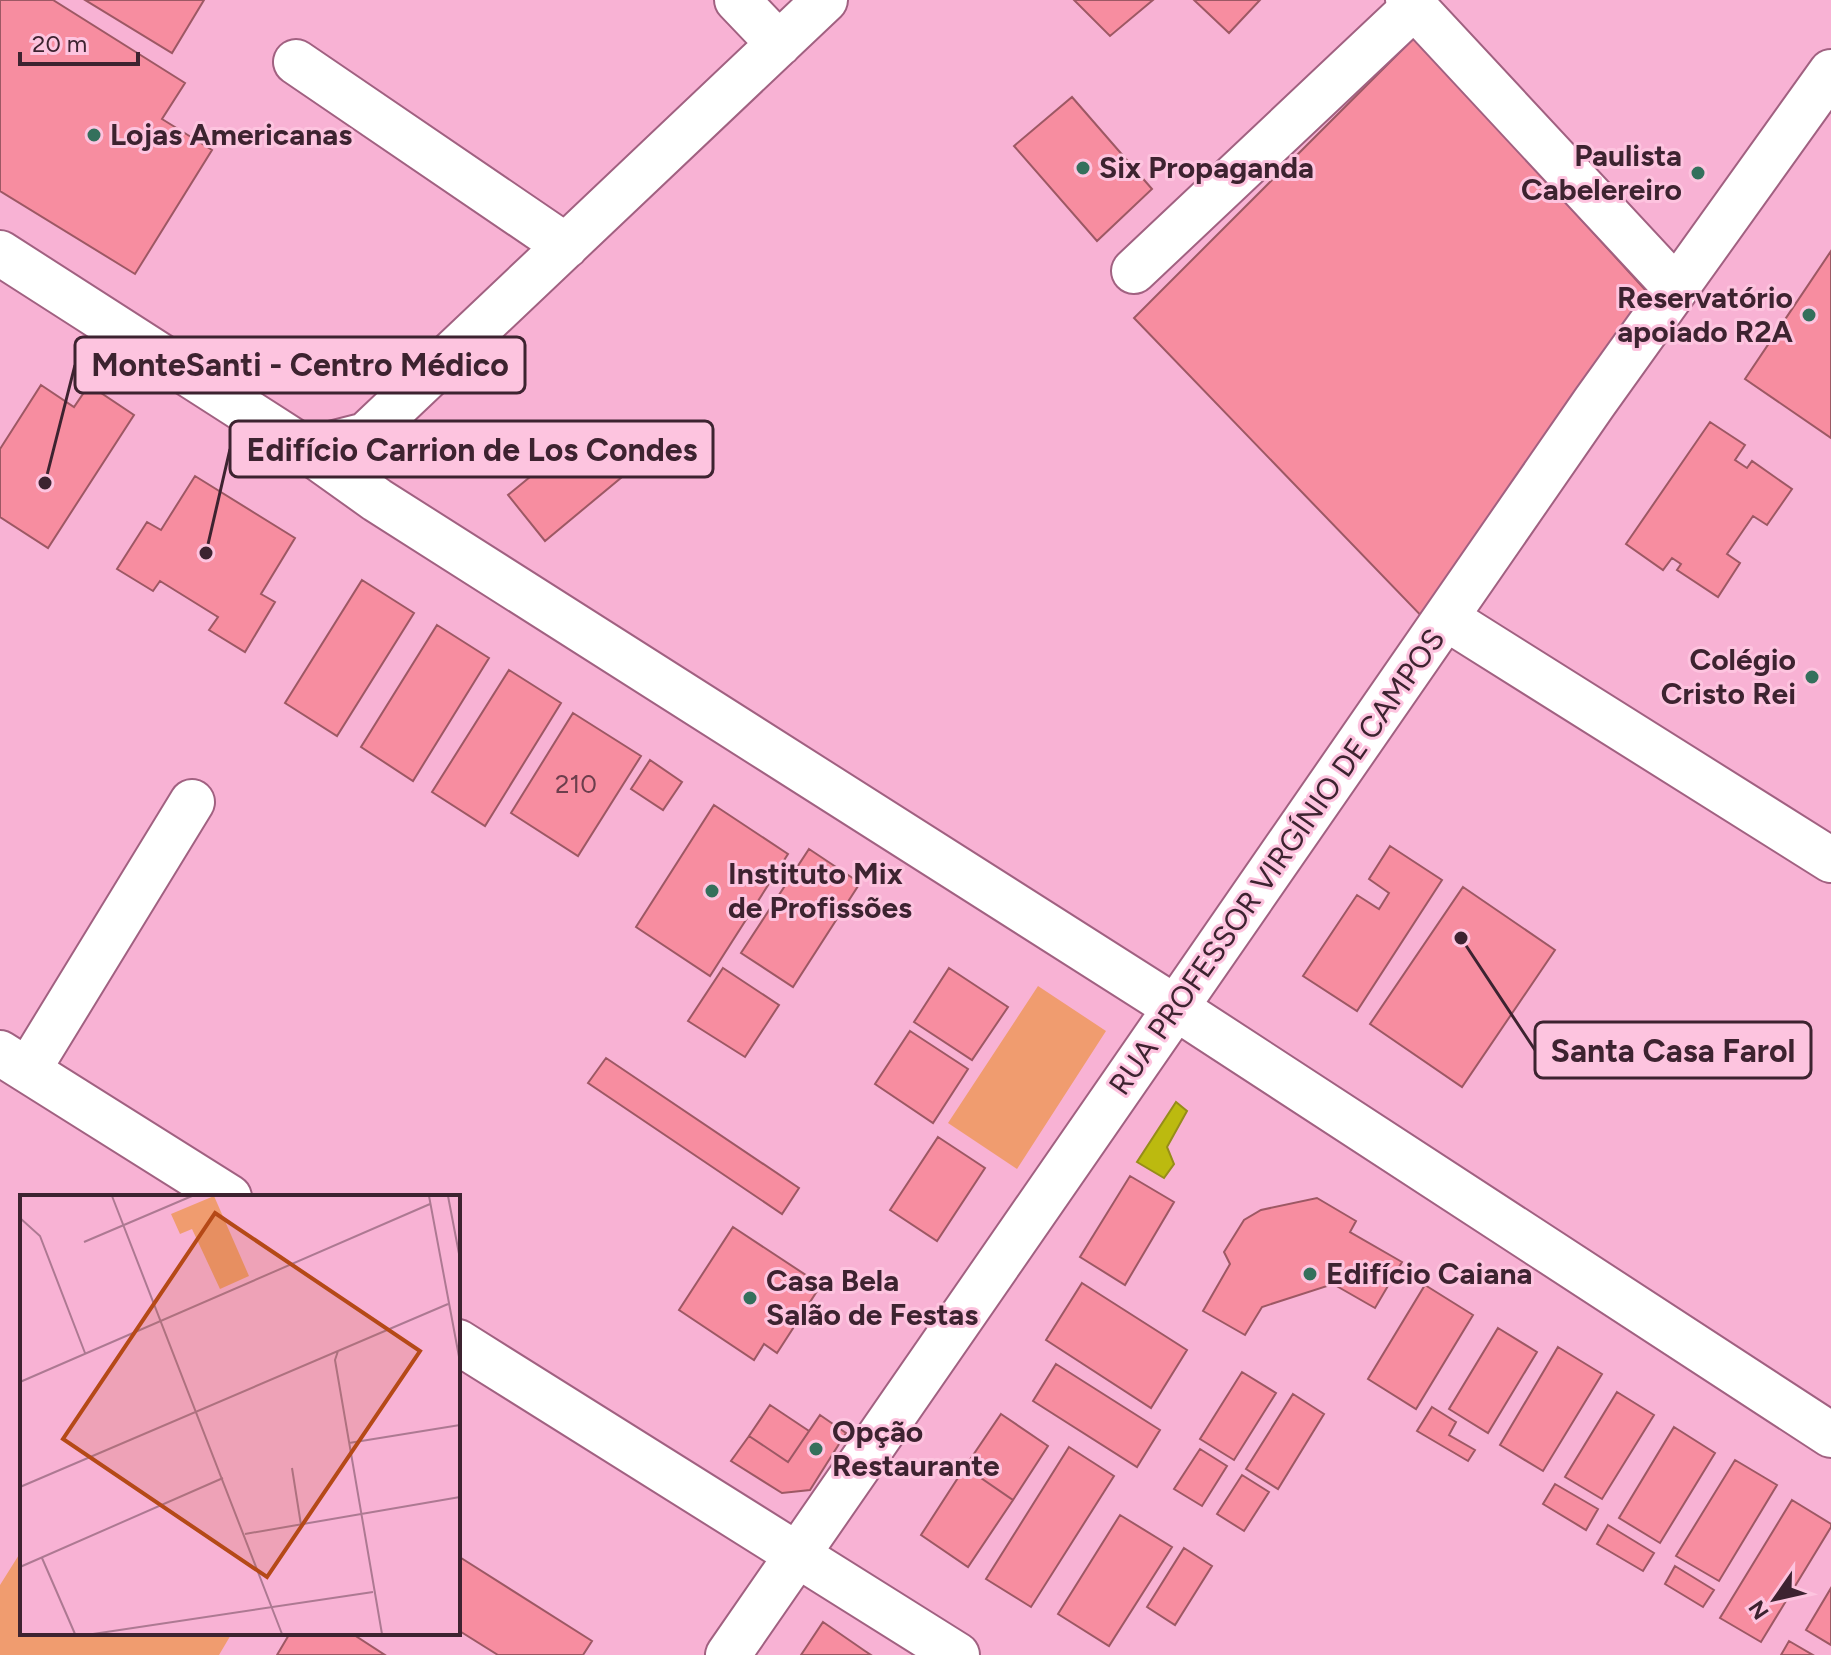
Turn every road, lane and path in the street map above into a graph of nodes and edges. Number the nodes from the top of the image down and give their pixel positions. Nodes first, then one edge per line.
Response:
1 (737, 0) edge
2 (825, 0) edge
3 (1411, 3) edge
4 (779, 44) junction
5 (296, 62) dead end
6 (1831, 72) edge
7 (566, 246) junction
8 (0, 253) edge
9 (1134, 271) dead end
10 (1675, 287) junction
11 (366, 435) junction
12 (307, 450) junction
13 (377, 500) junction
14 (1446, 618) junction
15 (192, 802) dead end
16 (1831, 860) edge
17 (1176, 1008) junction
18 (14, 1061) edge
19 (226, 1195) edge
20 (460, 1343) edge
21 (1831, 1435) edge
22 (795, 1555) junction
23 (728, 1655) edge
24 (957, 1655) edge

1 - 4 street
2 - 4 street
3 - 9 street
3 - 10 street
4 - 7 street
5 - 7 street
6 - 10 street, RUA PROFESSOR VIRGÍNIO DE CAMPOS
7 - 11 street
8 - 12 street
10 - 14 street, RUA PROFESSOR VIRGÍNIO DE CAMPOS
11 - 12 street
11 - 13 street
12 - 13 street
13 - 17 street
14 - 16 street
14 - 17 street, RUA PROFESSOR VIRGÍNIO DE CAMPOS
15 - 18 street
17 - 21 street
17 - 22 street, RUA PROFESSOR VIRGÍNIO DE CAMPOS
18 - 19 street
20 - 22 street
22 - 23 street, RUA PROFESSOR VIRGÍNIO DE CAMPOS
22 - 24 street

